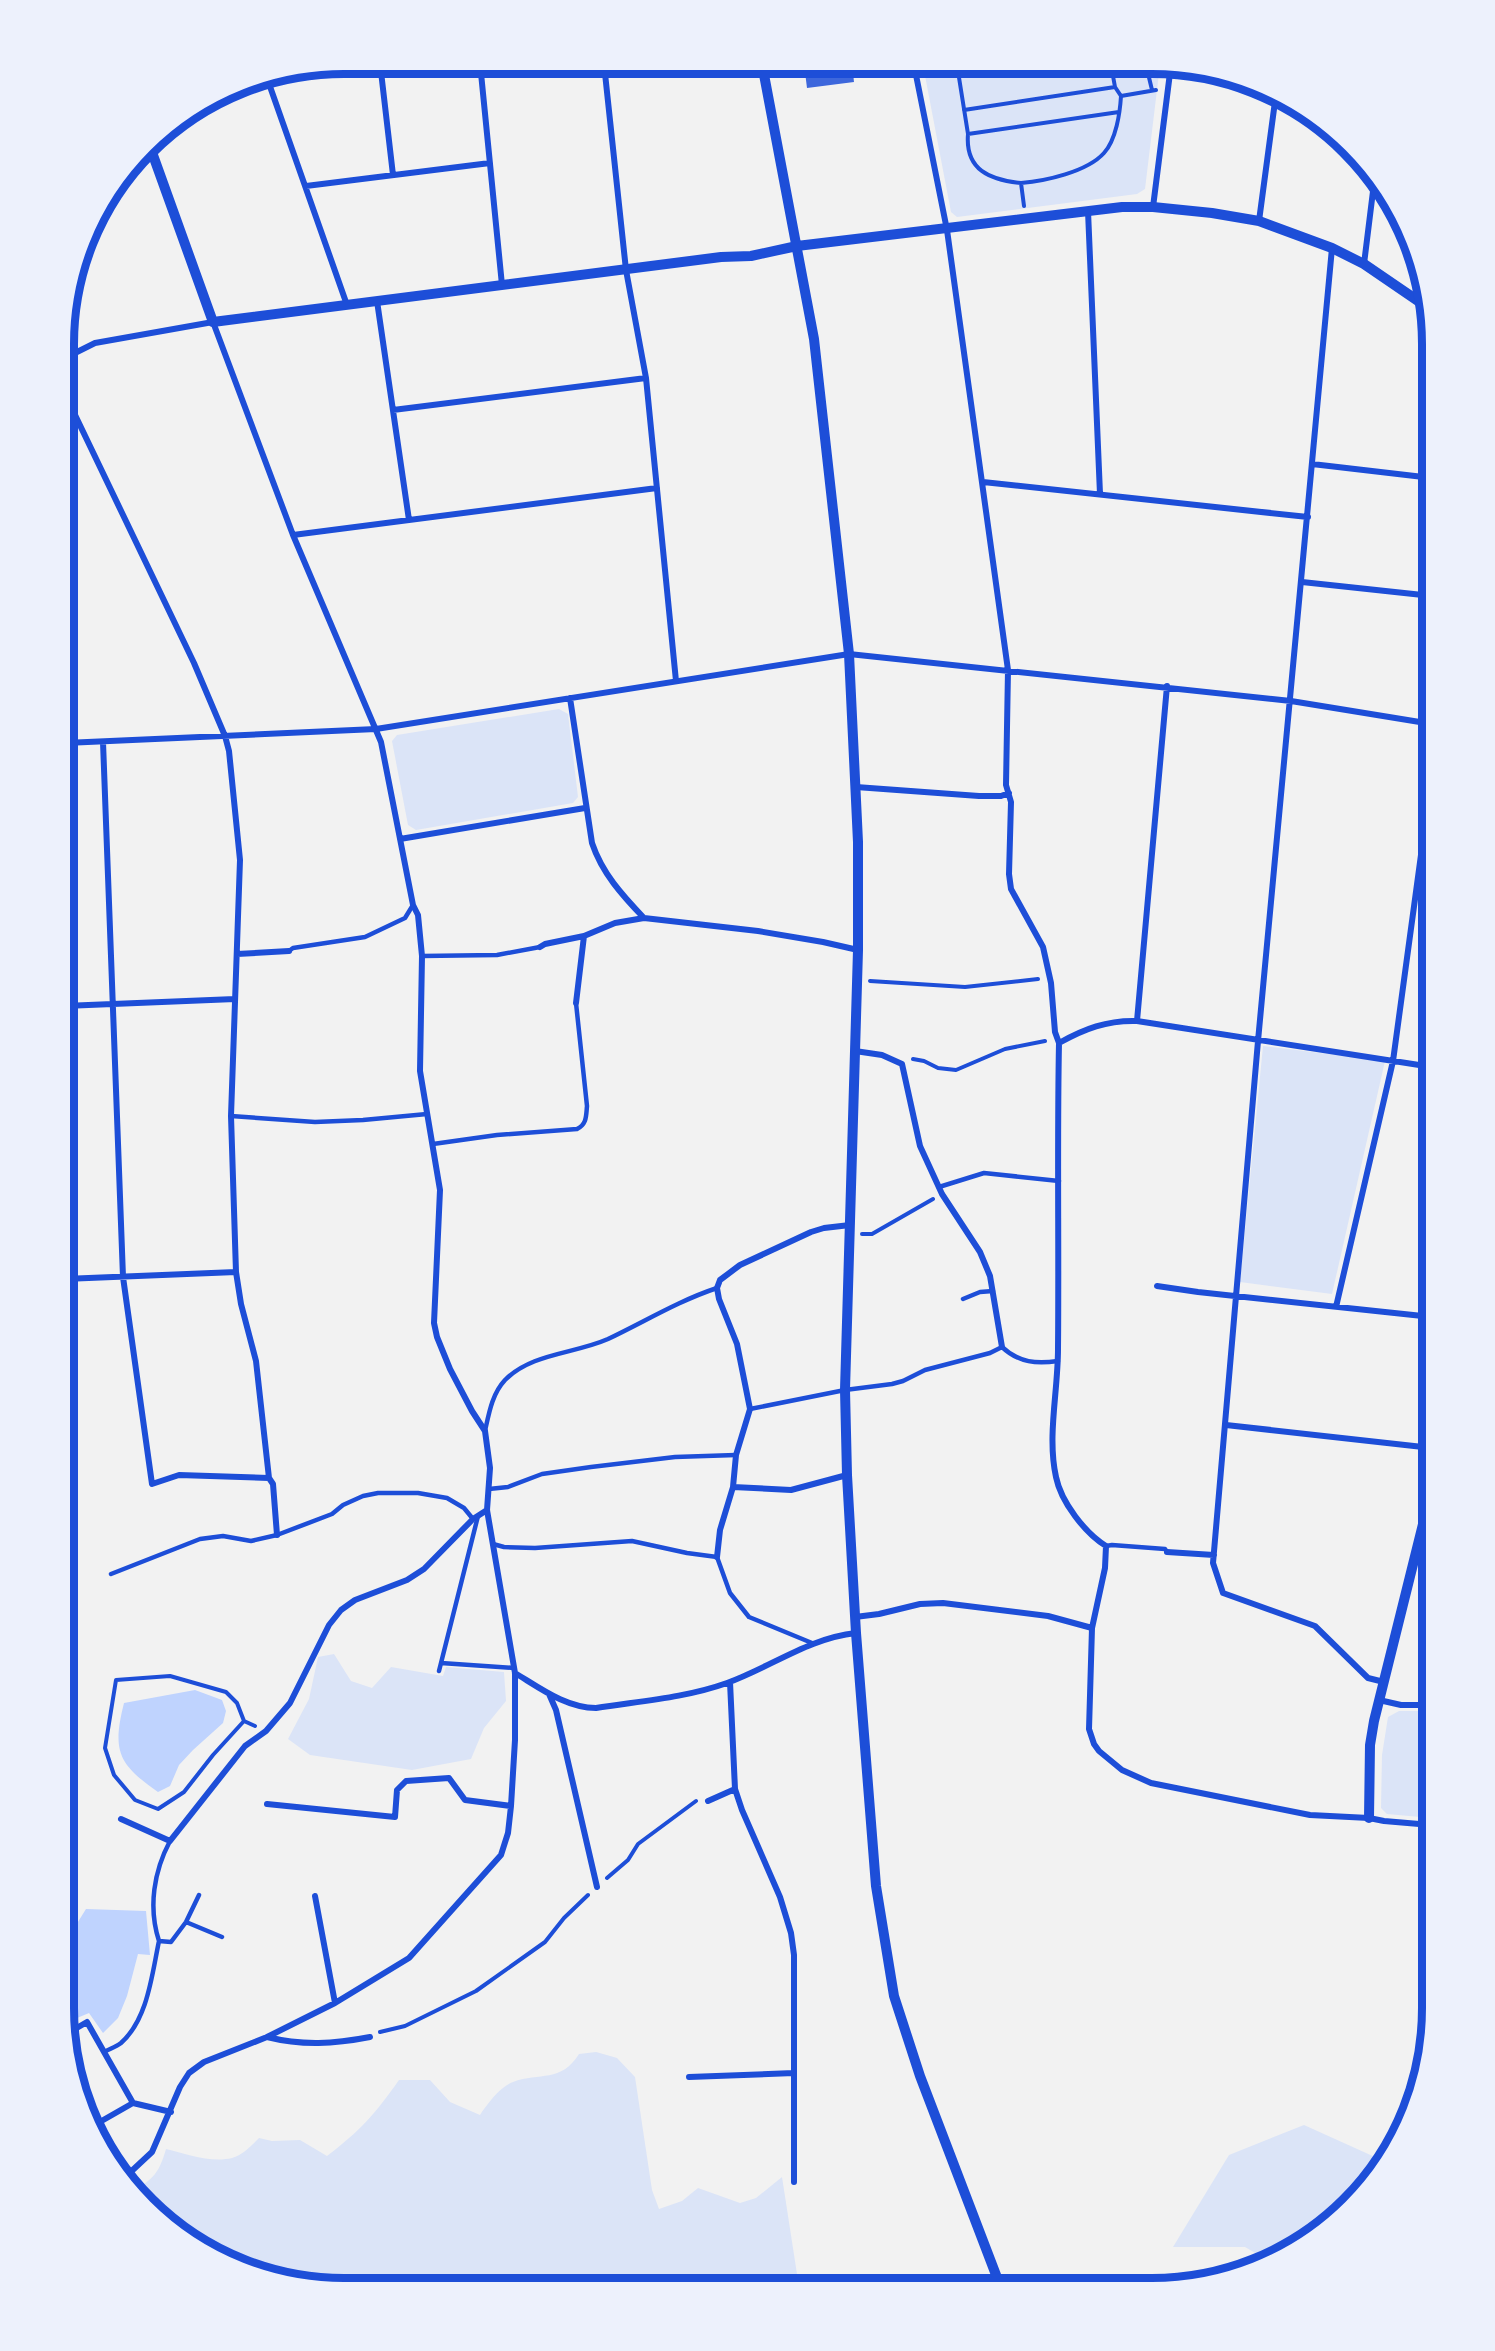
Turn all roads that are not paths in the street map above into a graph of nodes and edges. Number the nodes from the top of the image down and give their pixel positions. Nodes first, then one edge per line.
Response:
1 (381, 74) edge
2 (481, 74) edge
3 (605, 74) edge
4 (764, 74) edge
5 (916, 74) edge
6 (1170, 74) edge
7 (269, 84) edge
8 (1274, 103) edge
9 (152, 152) edge
10 (490, 163) junction
11 (393, 175) junction
12 (306, 186) junction
13 (1373, 189) edge
14 (1153, 207) junction
15 (1088, 211) junction
16 (1259, 221) junction
17 (947, 230) junction
18 (797, 246) junction
19 (1332, 248) junction
20 (1364, 264) junction
21 (626, 270) junction
22 (502, 285) junction
23 (377, 301) junction
24 (1418, 301) edge
25 (347, 306) junction
26 (213, 322) junction
27 (74, 354) edge
28 (646, 378) junction
29 (393, 410) junction
30 (74, 413) edge
31 (1312, 464) junction
32 (1422, 477) edge
33 (983, 482) junction
34 (657, 488) junction
35 (1100, 494) junction
36 (1308, 517) junction
37 (409, 520) junction
38 (293, 535) junction
39 (1302, 582) junction
40 (1422, 595) edge
41 (849, 654) junction
42 (1008, 670) junction
43 (676, 681) junction
44 (1167, 686) junction
45 (570, 698) junction
46 (1291, 701) junction
47 (1422, 722) edge
48 (376, 729) junction
49 (225, 736) junction
50 (103, 742) junction
51 (74, 743) edge
52 (856, 787) junction
53 (1009, 793) junction
54 (585, 808) junction
55 (400, 839) junction
56 (1422, 848) edge
57 (413, 904) junction
58 (644, 918) junction
59 (584, 936) junction
60 (540, 947) joint
61 (858, 950) junction
62 (289, 951) joint
63 (237, 954) junction
64 (422, 956) junction
65 (235, 999) junction
66 (576, 1003) joint
67 (113, 1004) junction
68 (74, 1006) edge
69 (1137, 1021) junction
70 (1058, 1041) junction
71 (1258, 1041) junction
72 (855, 1051) junction
73 (1393, 1061) junction
74 (1422, 1065) edge
75 (427, 1114) junction
76 (231, 1116) junction
77 (434, 1144) junction
78 (1059, 1181) junction
79 (941, 1190) junction
80 (850, 1230) junction
81 (236, 1272) junction
82 (123, 1277) junction
83 (74, 1279) edge
84 (1157, 1286) dead end
85 (717, 1288) junction
86 (993, 1291) junction
87 (1238, 1296) junction
88 (963, 1299) dead end
89 (1336, 1307) junction
90 (1422, 1316) edge
91 (1002, 1347) junction
92 (1058, 1361) junction
93 (845, 1390) junction
94 (750, 1409) junction
95 (1226, 1425) junction
96 (485, 1431) junction
97 (1422, 1447) edge
98 (736, 1455) junction
99 (847, 1475) junction
100 (268, 1478) junction
101 (733, 1487) junction
102 (489, 1489) junction
103 (487, 1510) junction
104 (475, 1517) junction
105 (1422, 1528) edge
106 (277, 1535) junction
107 (493, 1544) junction
108 (1106, 1546) junction
109 (1167, 1552) joint
110 (1214, 1555) junction
111 (717, 1557) junction
112 (111, 1574) dead end
113 (855, 1617) junction
114 (1092, 1628) junction
115 (856, 1634) junction
116 (812, 1643) junction
117 (441, 1663) junction
118 (515, 1670) junction
119 (439, 1671) dead end
120 (730, 1682) junction
121 (1384, 1682) junction
122 (549, 1694) junction
123 (1379, 1700) junction
124 (1422, 1705) edge
125 (735, 1789) junction
126 (708, 1801) road end
127 (267, 1804) dead end
128 (512, 1806) junction
129 (1369, 1818) junction
130 (121, 1819) dead end
131 (1422, 1824) edge
132 (170, 1841) junction
133 (597, 1887) road end
134 (199, 1895) dead end
135 (315, 1896) dead end
136 (186, 1922) junction
137 (222, 1937) dead end
138 (159, 1941) junction
139 (335, 2002) junction
140 (74, 2029) edge
141 (267, 2037) junction
142 (370, 2037) road end
143 (104, 2052) junction
144 (794, 2073) junction
145 (689, 2077) dead end
146 (134, 2103) junction
147 (171, 2112) junction
148 (99, 2123) edge
149 (130, 2173) edge
150 (794, 2182) dead end
151 (997, 2278) edge

1 - 11 street
2 - 10 street
3 - 21 street
4 - 18 street
5 - 17 street
6 - 14 street
7 - 12 street
8 - 16 street
9 - 26 street
10 - 11 street
10 - 22 street
11 - 12 street
12 - 25 street
13 - 20 street
14 - 15 street
14 - 16 street
15 - 17 street
15 - 35 street
16 - 19 street
17 - 18 street
17 - 33 street
18 - 21 street
18 - 41 street
19 - 20 street
19 - 31 street
20 - 24 street
21 - 22 street
21 - 28 street
22 - 23 street
23 - 25 street
23 - 29 street
25 - 26 street
26 - 27 street
26 - 38 street
28 - 29 street
28 - 34 street
29 - 37 street
30 - 49 street
31 - 32 street
31 - 36 street
33 - 35 street
33 - 42 street
34 - 37 street
34 - 43 street
35 - 36 street
36 - 39 street
37 - 38 street
38 - 48 street
39 - 40 street
39 - 46 street
41 - 42 street
41 - 43 street
41 - 52 street
42 - 44 street
42 - 53 street
43 - 45 street
44 - 46 street
44 - 69 street
45 - 48 street
45 - 54 street
46 - 47 street
46 - 71 street
48 - 49 street
48 - 55 street
49 - 50 street
49 - 63 street
50 - 51 street
50 - 67 street
52 - 53 street
52 - 61 street
53 - 70 street
54 - 55 street
54 - 58 street
55 - 57 street
56 - 73 street
57 - 62 lane
57 - 64 street
58 - 59 street
58 - 61 street
59 - 60 street
59 - 66 street
60 - 64 lane
61 - 72 street
62 - 63 street
63 - 65 street
64 - 75 street
65 - 67 street
65 - 76 street
66 - 77 lane
67 - 68 street
67 - 82 street
69 - 70 street
69 - 71 street
70 - 78 street
71 - 73 street
71 - 87 street
72 - 79 street
72 - 80 street
73 - 74 street
73 - 89 street
75 - 76 lane
75 - 77 street
76 - 81 street
77 - 96 street
78 - 79 lane
78 - 92 street
79 - 86 street
80 - 85 street
80 - 93 street
81 - 82 street
81 - 100 street
82 - 83 street
82 - 100 street
84 - 87 street
85 - 94 street
85 - 96 lane
86 - 88 lane
86 - 91 street
87 - 89 street
87 - 95 street
89 - 90 street
91 - 92 lane
91 - 93 lane
92 - 108 street
93 - 94 lane
93 - 99 street
94 - 98 street
95 - 97 street
95 - 110 street
96 - 102 street
98 - 101 street
98 - 102 lane
99 - 101 street
99 - 113 street
100 - 106 street
101 - 111 street
102 - 103 street
103 - 104 street
103 - 107 street
104 - 106 lane
104 - 117 lane
104 - 132 street
105 - 121 street
106 - 112 lane
107 - 111 lane
107 - 118 street
108 - 109 lane
108 - 114 street
109 - 110 street
110 - 121 street
111 - 116 lane
113 - 114 street
113 - 115 street
114 - 129 street
115 - 116 street
115 - 151 street
116 - 120 street
117 - 118 lane
117 - 119 lane
118 - 122 street
118 - 128 street
120 - 122 street
120 - 125 street
121 - 123 street
122 - 133 street
123 - 124 street
123 - 129 street
125 - 126 street
125 - 144 street
127 - 128 street
128 - 139 street
129 - 131 street
130 - 132 street
132 - 138 lane
134 - 136 lane
135 - 139 street
136 - 137 lane
136 - 138 lane
138 - 143 lane
139 - 141 street
140 - 143 street
141 - 142 street
141 - 147 street
143 - 146 street
144 - 145 street
144 - 150 street
146 - 147 street
146 - 148 street
147 - 149 street

